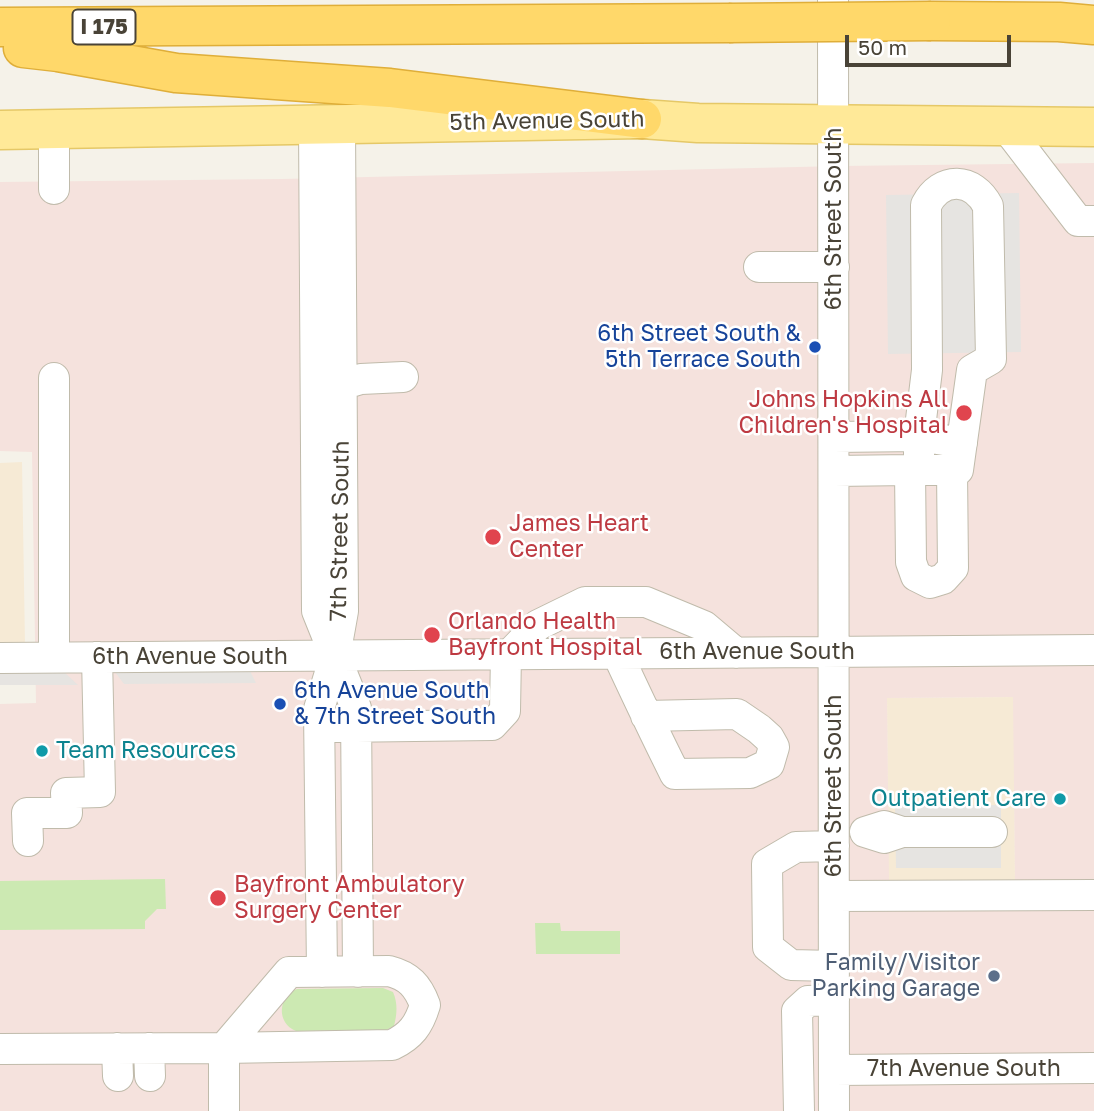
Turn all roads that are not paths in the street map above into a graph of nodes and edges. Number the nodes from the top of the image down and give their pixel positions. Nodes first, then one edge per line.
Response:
1 (833, 0) edge
2 (1094, 25) edge
3 (0, 27) edge
4 (0, 46) edge
5 (642, 119) junction
6 (327, 124) junction
7 (834, 125) junction
8 (1006, 127) junction
9 (1094, 127) edge
10 (54, 129) junction
11 (0, 130) edge
12 (54, 189) dead end
13 (1094, 221) edge
14 (759, 267) dead end
15 (834, 267) junction
16 (927, 370) junction
17 (972, 370) junction
18 (403, 377) dead end
19 (54, 378) dead end
20 (328, 385) junction
21 (919, 436) junction
22 (834, 437) junction
23 (957, 456) junction
24 (915, 470) junction
25 (834, 471) junction
26 (1094, 650) edge
27 (834, 652) junction
28 (617, 653) junction
29 (736, 653) junction
30 (508, 654) junction
31 (335, 656) junction
32 (54, 657) junction
33 (97, 657) junction
34 (0, 658) edge
35 (646, 716) dead end
36 (356, 726) junction
37 (320, 727) junction
38 (992, 832) dead end
39 (834, 839) junction
40 (28, 841) dead end
41 (1094, 895) edge
42 (834, 897) junction
43 (834, 966) junction
44 (322, 972) junction
45 (358, 972) junction
46 (834, 1000) junction
47 (224, 1048) junction
48 (0, 1049) edge
49 (1094, 1068) edge
50 (834, 1070) junction
51 (224, 1111) edge
52 (799, 1111) edge
53 (834, 1111) edge

1 - 7 street, 6th Street South
2 - 3 highway, I 175, bridge
4 - 5 highway
5 - 6 main road, 5th Avenue South
5 - 7 main road, 5th Avenue South
6 - 10 main road, 5th Avenue South
6 - 20 street, 7th Street South
6 - 20 street, 7th Street South
7 - 8 main road, 5th Avenue South
7 - 15 street, 6th Street South
8 - 9 main road, 5th Avenue South
8 - 13 street
10 - 11 main road, 5th Avenue South
10 - 12 street
14 - 15 street
15 - 22 street, 6th Street South
16 - 17 street
16 - 17 street
16 - 21 street
17 - 23 street
18 - 20 street
19 - 32 street
20 - 31 street, 7th Street South
21 - 22 street
21 - 23 street
21 - 24 street
22 - 25 street, 6th Street South
23 - 24 street
23 - 24 street
24 - 25 street
25 - 27 street, 6th Street South
26 - 27 street, 6th Avenue South
27 - 29 street, 6th Avenue South
27 - 39 street, 6th Street South
28 - 29 street, 6th Avenue South
28 - 30 street, 6th Avenue South
28 - 35 street
29 - 30 street
30 - 31 street, 6th Avenue South
30 - 36 street
31 - 33 street, 6th Avenue South
31 - 36 street
31 - 37 street, 7th Street South
32 - 33 street, 6th Avenue South
32 - 34 street, 6th Avenue South
33 - 40 street
36 - 37 street
36 - 45 street
37 - 44 street, 7th Street South
38 - 39 street
39 - 42 street, 6th Street South
39 - 43 street
41 - 42 street
42 - 43 street, 6th Street South
43 - 46 street, 6th Street South
44 - 45 street
44 - 47 street
45 - 47 street
46 - 50 street, 6th Street South
46 - 52 street
47 - 48 street
47 - 51 street
49 - 50 street, 7th Avenue South
50 - 53 street, 6th Street South

